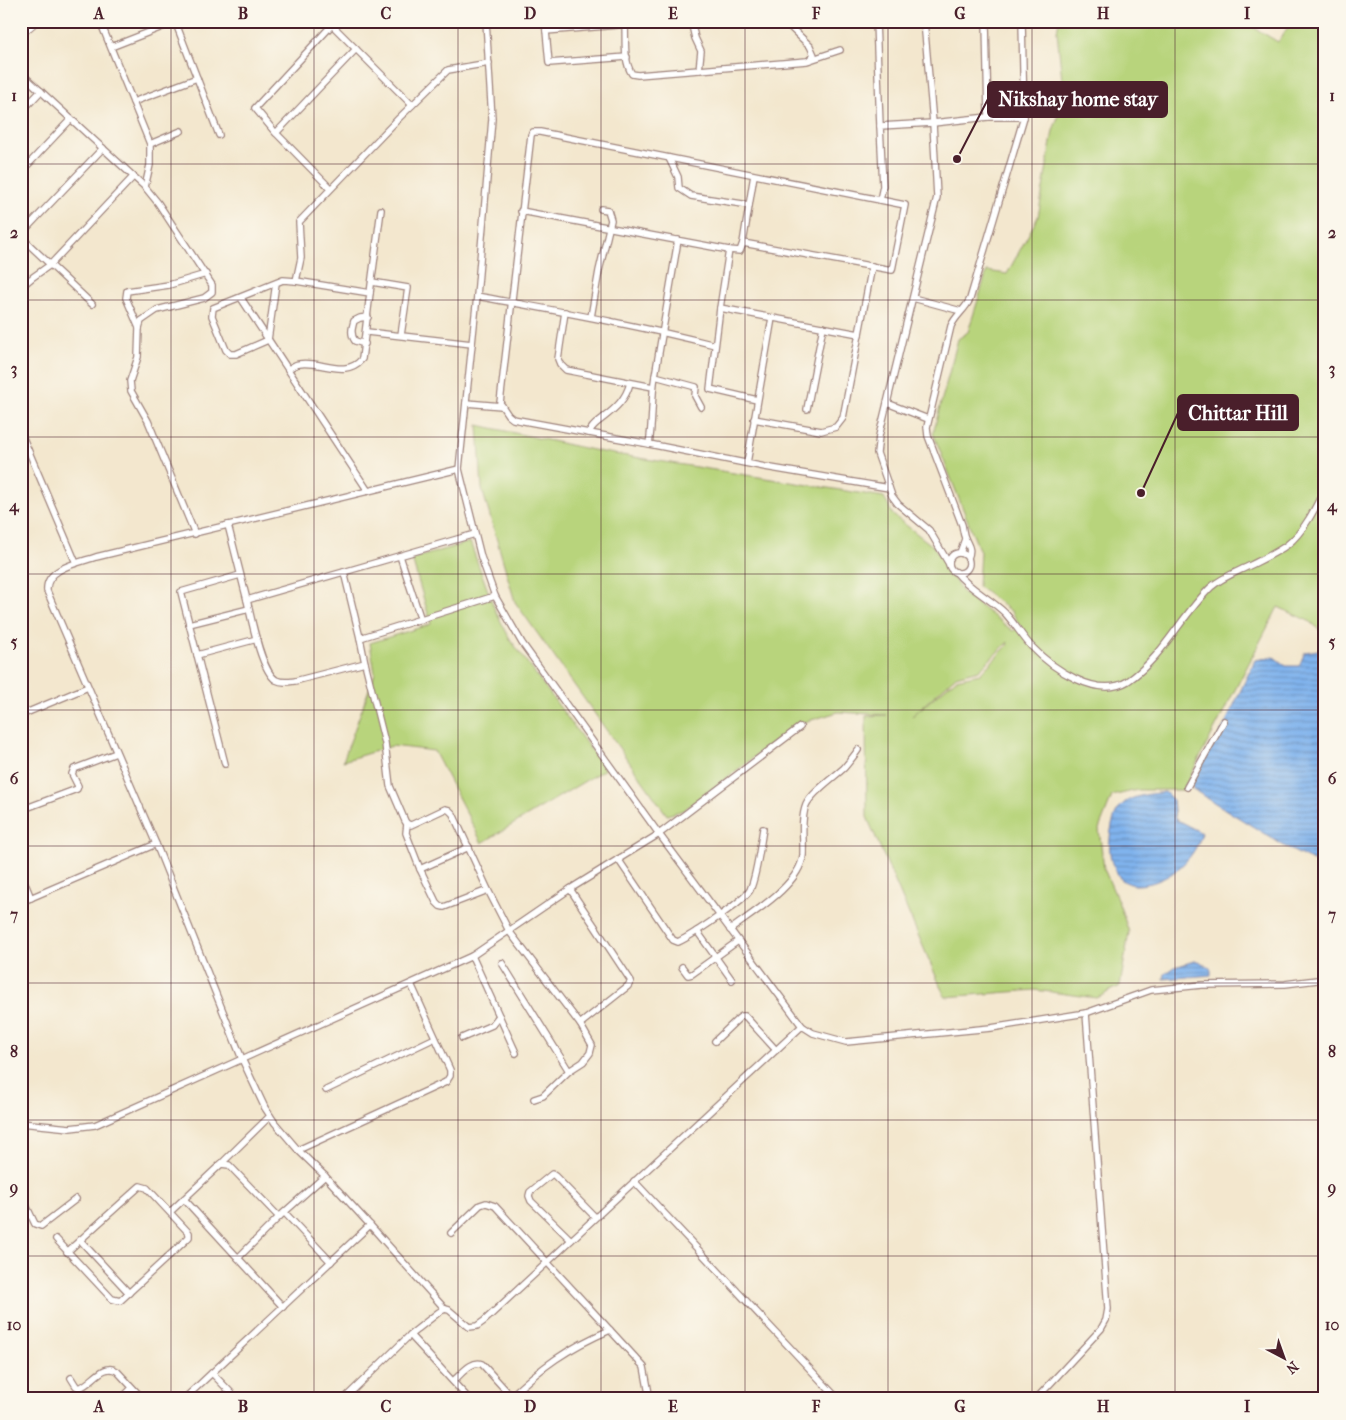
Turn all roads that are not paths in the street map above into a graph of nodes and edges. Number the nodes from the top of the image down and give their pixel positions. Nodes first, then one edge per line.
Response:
1 (36, 21) edge
2 (100, 21) edge
3 (175, 21) edge
4 (486, 21) edge
5 (545, 21) edge
6 (667, 21) edge
7 (691, 21) edge
8 (784, 21) edge
9 (876, 21) edge
10 (924, 21) edge
11 (986, 21) edge
12 (1022, 21) edge
13 (330, 23) edge
14 (623, 23) edge
15 (546, 31) junction
16 (21, 34) edge
17 (111, 47) junction
18 (356, 49) junction
19 (840, 50) dead end
20 (627, 57) junction
21 (807, 61) junction
22 (489, 63) junction
23 (699, 70) junction
24 (21, 73) edge
25 (197, 78) junction
26 (41, 91) junction
27 (133, 102) junction
28 (412, 105) junction
29 (21, 112) edge
30 (988, 117) junction
31 (1024, 117) junction
32 (71, 118) junction
33 (933, 123) junction
34 (880, 126) junction
35 (181, 131) dead end
36 (276, 133) junction
37 (219, 135) dead end
38 (150, 144) junction
39 (103, 148) junction
40 (669, 158) junction
41 (21, 172) edge
42 (754, 175) junction
43 (133, 177) junction
44 (145, 187) junction
45 (330, 188) junction
46 (880, 200) junction
47 (750, 205) junction
48 (600, 208) dead end
49 (381, 210) dead end
50 (521, 211) junction
51 (610, 227) junction
52 (21, 235) edge
53 (678, 240) junction
54 (743, 243) junction
55 (729, 250) junction
56 (50, 265) junction
57 (872, 266) junction
58 (206, 274) junction
59 (296, 281) junction
60 (372, 282) junction
61 (276, 283) junction
62 (21, 287) edge
63 (370, 293) junction
64 (477, 296) junction
65 (241, 298) junction
66 (912, 298) junction
67 (511, 302) junction
68 (92, 304) dead end
69 (720, 308) junction
70 (565, 312) junction
71 (961, 312) junction
72 (592, 317) junction
73 (368, 318) junction
74 (772, 318) junction
75 (823, 327) junction
76 (138, 328) junction
77 (662, 331) junction
78 (367, 332) junction
79 (859, 334) junction
80 (401, 335) junction
81 (268, 340) junction
82 (365, 344) junction
83 (472, 344) junction
84 (716, 345) junction
85 (288, 369) junction
86 (655, 376) junction
87 (630, 383) junction
88 (653, 387) junction
89 (696, 387) junction
90 (710, 389) junction
91 (757, 400) junction
92 (466, 403) junction
93 (887, 403) junction
94 (502, 406) junction
95 (701, 407) dead end
96 (807, 409) dead end
97 (754, 419) junction
98 (928, 419) junction
99 (21, 433) edge
100 (589, 433) junction
101 (650, 444) junction
102 (747, 463) junction
103 (459, 469) junction
104 (889, 488) junction
105 (1325, 488) edge
106 (368, 491) junction
107 (228, 525) junction
108 (195, 534) junction
109 (475, 534) junction
110 (965, 539) junction
111 (940, 549) junction
112 (960, 553) junction
113 (953, 555) junction
114 (400, 556) junction
115 (968, 558) junction
116 (76, 564) junction
117 (949, 564) junction
118 (968, 568) junction
119 (344, 572) junction
120 (956, 572) junction
121 (240, 575) junction
122 (968, 583) junction
123 (494, 596) junction
124 (247, 600) junction
125 (249, 608) junction
126 (421, 620) junction
127 (189, 624) junction
128 (360, 638) junction
129 (257, 640) junction
130 (197, 655) junction
131 (365, 663) junction
132 (88, 687) junction
133 (21, 715) edge
134 (1224, 721) dead end
135 (800, 727) dead end
136 (858, 750) dead end
137 (116, 753) junction
138 (225, 764) dead end
139 (1187, 788) dead end
140 (21, 810) edge
141 (407, 824) junction
142 (763, 829) dead end
143 (658, 834) junction
144 (156, 844) junction
145 (469, 847) junction
146 (618, 859) junction
147 (420, 869) junction
148 (21, 874) edge
149 (570, 889) junction
150 (488, 890) junction
151 (32, 898) junction
152 (21, 902) edge
153 (719, 916) junction
154 (730, 930) junction
155 (509, 931) junction
156 (697, 931) junction
157 (738, 941) junction
158 (472, 956) junction
159 (716, 958) junction
160 (502, 963) dead end
161 (682, 968) dead end
162 (1325, 979) edge
163 (732, 980) dead end
164 (411, 984) junction
165 (1086, 1013) junction
166 (500, 1016) junction
167 (580, 1024) junction
168 (802, 1026) junction
169 (435, 1038) junction
170 (462, 1038) dead end
171 (715, 1041) dead end
172 (776, 1050) junction
173 (516, 1053) dead end
174 (242, 1059) junction
175 (569, 1071) junction
176 (326, 1090) dead end
177 (534, 1099) dead end
178 (270, 1116) junction
179 (21, 1123) edge
180 (298, 1150) junction
181 (221, 1164) junction
182 (325, 1176) junction
183 (634, 1181) junction
184 (21, 1195) edge
185 (76, 1199) dead end
186 (184, 1199) junction
187 (170, 1212) junction
188 (285, 1212) junction
189 (595, 1217) junction
190 (280, 1218) junction
191 (370, 1225) junction
192 (452, 1233) dead end
193 (56, 1239) dead end
194 (80, 1240) junction
195 (571, 1240) junction
196 (67, 1252) junction
197 (238, 1258) junction
198 (331, 1262) junction
199 (546, 1263) junction
200 (129, 1293) junction
201 (283, 1307) junction
202 (445, 1309) junction
203 (610, 1330) junction
204 (410, 1336) junction
205 (212, 1373) junction
206 (72, 1378) dead end
207 (453, 1382) junction
208 (132, 1388) junction
209 (510, 1397) edge
210 (345, 1398) edge
211 (120, 1399) edge
212 (143, 1399) edge
213 (184, 1399) edge
214 (237, 1399) edge
215 (469, 1399) edge
216 (650, 1399) edge
217 (838, 1399) edge
218 (1036, 1399) edge

1 - 16 main road
2 - 17 street
3 - 17 street
3 - 25 street
4 - 22 street
5 - 15 street
6 - 14 street
7 - 23 street
8 - 21 street
9 - 34 street
10 - 33 street
11 - 30 street
12 - 31 street
13 - 18 street
13 - 36 street
14 - 15 street
14 - 20 street
15 - 20 street
17 - 27 street
18 - 28 street
18 - 36 street
19 - 21 street
20 - 23 street
21 - 23 street
22 - 28 street
22 - 64 street
24 - 26 street
25 - 27 street
25 - 37 street
26 - 29 street
26 - 32 street
27 - 38 street
28 - 45 street
30 - 31 street
30 - 33 street
31 - 71 street
32 - 39 street
32 - 41 street
33 - 34 street
33 - 66 street
34 - 46 street
35 - 38 street
36 - 45 street
38 - 44 street
39 - 43 street
39 - 52 street
40 - 42 street
40 - 47 street
40 - 50 street
42 - 46 street
42 - 47 street
43 - 44 street
43 - 56 street
44 - 58 street
45 - 59 street
46 - 57 street
47 - 54 street
48 - 51 street
49 - 60 street
50 - 51 street
50 - 67 street
51 - 53 street
51 - 72 street
52 - 56 street
53 - 55 street
53 - 77 street
54 - 55 street
54 - 57 street
55 - 69 street
56 - 62 street
56 - 68 street
57 - 79 street
58 - 76 street
58 - 76 street
59 - 61 street
59 - 63 street
60 - 63 street
60 - 80 street
61 - 65 street
61 - 81 street
63 - 73 street
64 - 67 street
64 - 83 street
65 - 81 street
65 - 81 street
66 - 71 street
66 - 93 street
67 - 70 street
67 - 94 street
69 - 74 street
69 - 84 street
70 - 72 street
70 - 87 street
71 - 98 street
72 - 77 street
73 - 78 street
73 - 82 street
74 - 75 street
74 - 91 street
75 - 79 street
75 - 96 street
76 - 108 street
77 - 84 street
77 - 86 street
78 - 80 street
78 - 82 street
79 - 97 street
80 - 83 street
81 - 85 street
82 - 85 street
83 - 92 street
84 - 90 street
85 - 106 street
86 - 88 street
86 - 89 street
87 - 88 street
87 - 100 street
88 - 101 street
89 - 90 street
89 - 95 street
90 - 91 street
91 - 97 street
92 - 94 street
92 - 103 street
93 - 98 street
93 - 104 street
94 - 100 street
97 - 102 street
98 - 110 street
99 - 116 street
100 - 101 street
101 - 102 street
102 - 104 street
103 - 106 street
103 - 109 street
104 - 111 street
105 - 122 street
106 - 107 street
107 - 108 street
107 - 121 street
108 - 116 street
109 - 114 street
109 - 123 street
110 - 112 street
110 - 115 street
111 - 113 street
111 - 117 street
112 - 113 street
112 - 115 street
113 - 117 street
114 - 119 street
114 - 126 street
115 - 118 street
116 - 132 street
117 - 120 street
118 - 120 street
118 - 122 street
119 - 124 street
119 - 128 street
120 - 122 street
121 - 124 street
121 - 127 street
123 - 126 street
123 - 143 street
124 - 125 street
125 - 127 street
125 - 129 street
126 - 128 street
127 - 130 street
128 - 131 street
129 - 130 street
129 - 131 street
130 - 138 street
131 - 141 street
132 - 133 street
132 - 137 street
134 - 139 street
135 - 143 street
136 - 154 street
137 - 140 street
137 - 144 street
141 - 145 street
141 - 147 street
142 - 153 street
143 - 146 street
143 - 153 street
144 - 151 street
144 - 174 street
145 - 147 street
145 - 150 street
146 - 149 street
146 - 156 street
147 - 150 street
148 - 151 street
149 - 155 street
149 - 167 street
150 - 155 street
151 - 152 street
153 - 154 street
153 - 156 street
154 - 157 street
155 - 158 street
155 - 167 street
156 - 159 street
157 - 159 street
157 - 168 street
158 - 164 street
158 - 166 street
159 - 161 street
159 - 163 street
160 - 175 street
162 - 165 street
164 - 169 street
164 - 174 street
165 - 168 street
165 - 218 street
166 - 170 street
166 - 173 street
167 - 175 street
168 - 172 street
169 - 176 street
169 - 180 street
171 - 172 street
172 - 183 street
174 - 178 street
174 - 179 street
175 - 177 street
178 - 180 street
178 - 181 street
180 - 182 street
181 - 186 street
181 - 190 street
182 - 188 street
182 - 191 street
183 - 189 street
183 - 217 street
184 - 185 street
186 - 187 street
186 - 197 street
187 - 194 street
187 - 200 street
188 - 190 street
188 - 198 street
189 - 195 street
189 - 195 street
190 - 197 street
191 - 198 street
191 - 202 street
192 - 199 street
193 - 196 street
194 - 196 street
194 - 200 street
195 - 199 street
196 - 200 street
197 - 201 street
198 - 201 street
199 - 202 street
199 - 203 street
201 - 205 street
202 - 204 street
203 - 209 street
203 - 216 street
204 - 207 street
204 - 210 street
205 - 213 street
205 - 214 street
206 - 208 street
207 - 209 street
207 - 215 street
208 - 211 street
208 - 212 street

